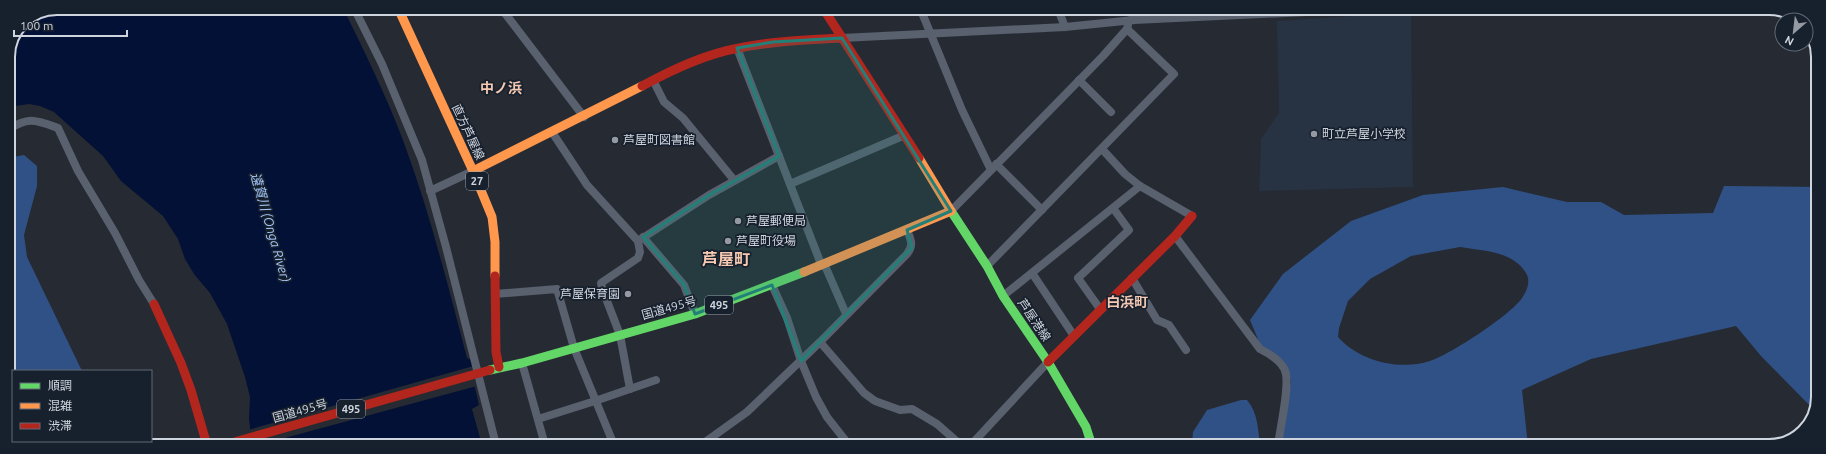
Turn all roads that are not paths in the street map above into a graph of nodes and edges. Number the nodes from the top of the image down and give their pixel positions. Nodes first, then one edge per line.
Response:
1 (358, 15) edge
2 (401, 15) edge
3 (506, 15) edge
4 (827, 15) edge
5 (923, 15) edge
6 (1060, 15) edge
7 (1131, 15) edge
8 (1138, 15) edge
9 (1197, 15) edge
10 (1131, 20) junction
11 (1065, 26) junction
12 (1127, 29) junction
13 (930, 34) junction
14 (842, 38) junction
15 (737, 48) junction
16 (653, 80) junction
17 (1079, 80) junction
18 (1111, 112) dead end
19 (584, 116) junction
20 (15, 126) edge
21 (552, 132) junction
22 (905, 135) junction
23 (1102, 149) junction
24 (778, 156) junction
25 (994, 167) junction
26 (473, 171) junction
27 (734, 180) junction
28 (790, 184) junction
29 (1140, 186) junction
30 (430, 191) junction
31 (1113, 208) junction
32 (1042, 210) junction
33 (951, 211) junction
34 (1192, 216) joint
35 (907, 230) junction
36 (1175, 236) junction
37 (641, 239) junction
38 (821, 264) junction
39 (987, 266) junction
40 (1032, 273) junction
41 (1132, 278) junction
42 (772, 285) junction
43 (495, 294) junction
44 (1003, 296) junction
45 (154, 304) joint
46 (1100, 309) junction
47 (695, 314) junction
48 (846, 314) junction
49 (620, 335) junction
50 (1074, 336) junction
51 (820, 342) junction
52 (574, 348) junction
53 (1186, 350) dead end
54 (801, 361) junction
55 (1048, 362) junction
56 (522, 363) junction
57 (499, 367) junction
58 (478, 372) junction
59 (656, 380) dead end
60 (630, 389) junction
61 (595, 401) junction
62 (538, 419) junction
63 (204, 439) edge
64 (245, 439) edge
65 (495, 439) edge
66 (543, 439) edge
67 (611, 439) edge
68 (710, 439) edge
69 (844, 439) edge
70 (954, 439) edge
71 (976, 439) edge
72 (1090, 439) edge
73 (1279, 439) edge

1 - 30 street
2 - 26 main road, 直方芦屋線 / 27
3 - 19 street
4 - 14 main road
5 - 13 street
6 - 11 street
7 - 10 street
8 - 10 street
9 - 10 street
10 - 11 street
10 - 12 street
11 - 13 street
12 - 17 street
12 - 23 street
13 - 14 street
13 - 25 street
14 - 15 main road
14 - 22 main road
15 - 16 main road
15 - 24 street
16 - 19 main road
16 - 27 street
17 - 18 street
17 - 25 street
19 - 21 main road
20 - 45 street
21 - 26 main road
21 - 37 street
22 - 28 street
22 - 33 main road
23 - 29 street
23 - 32 street
24 - 27 street
24 - 28 street
25 - 32 street
25 - 33 street
26 - 30 street
26 - 43 main road, 直方芦屋線 / 27
27 - 37 street
28 - 38 street
29 - 31 street
29 - 34 street
30 - 58 street
31 - 40 street
31 - 46 street
32 - 39 street
33 - 35 main road, 国道495号 / 495
33 - 39 main road, 芦屋港線
34 - 36 main road
35 - 38 main road, 国道495号 / 495
35 - 48 street
36 - 41 main road
36 - 73 street
37 - 47 street
37 - 49 street
38 - 42 main road, 国道495号 / 495
38 - 48 street
39 - 44 main road, 芦屋港線
40 - 44 street
40 - 50 street
41 - 46 main road
41 - 53 street
42 - 47 main road, 国道495号 / 495
42 - 54 street
43 - 52 street
43 - 57 main road, 直方芦屋線 / 27
44 - 55 main road, 芦屋港線
45 - 63 main road
46 - 50 main road
47 - 49 main road, 国道495号 / 495
48 - 51 street
49 - 52 main road, 国道495号 / 495
49 - 60 street
50 - 55 main road
51 - 54 street
51 - 70 street
52 - 56 main road, 国道495号 / 495
52 - 61 street
54 - 68 street
54 - 69 street
55 - 71 street
55 - 72 main road, 芦屋港線
56 - 57 main road, 国道495号 / 495
56 - 62 street
57 - 58 main road, 国道495号 / 495
58 - 64 main road, 国道495号 / 495
58 - 65 street
59 - 60 street
60 - 61 street
61 - 62 street
61 - 67 street
62 - 66 street

